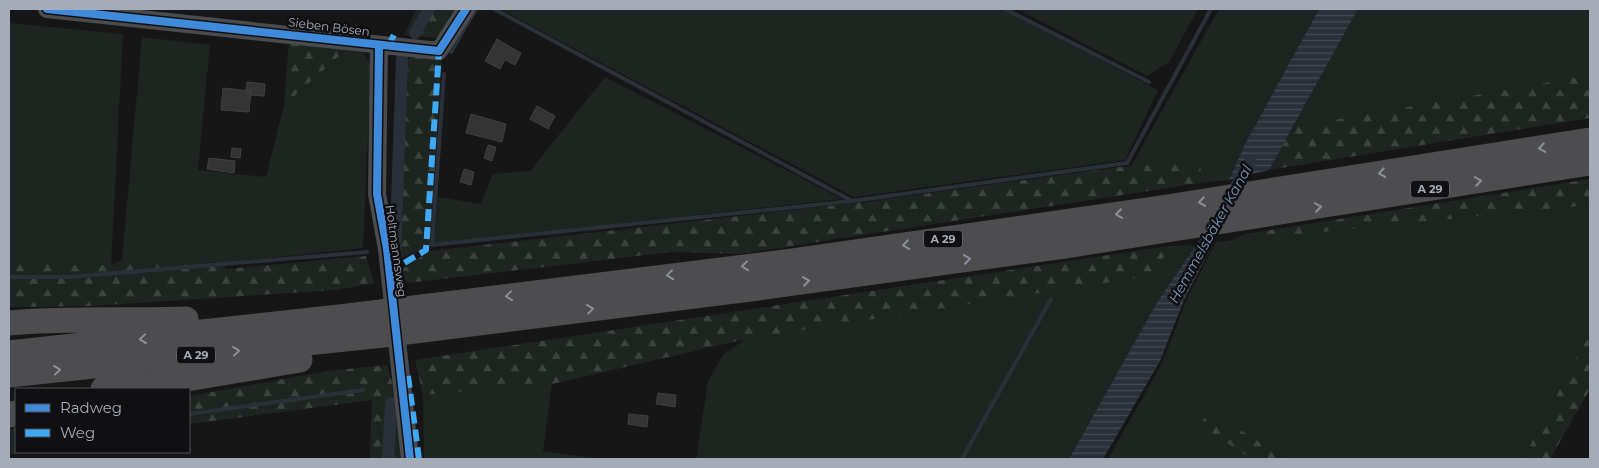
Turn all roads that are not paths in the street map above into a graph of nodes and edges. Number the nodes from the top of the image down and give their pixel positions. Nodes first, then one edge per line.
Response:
1 (47, 9) edge
2 (466, 9) edge
3 (379, 45) junction
4 (1590, 140) edge
5 (1590, 163) edge
6 (348, 316) junction
7 (89, 322) junction
8 (9, 323) edge
9 (9, 330) edge
10 (383, 341) junction
11 (9, 353) edge
12 (9, 375) edge
13 (136, 387) edge
14 (120, 388) edge
15 (410, 459) edge

1 - 3 street, Sieben Bösen
2 - 3 street, Sieben Bösen
3 - 15 street, Holtmannsweg
4 -> 6 highway, A 29
10 -> 5 highway, A 29
6 - 7 highway
6 -> 11 highway, A 29
7 - 8 highway
7 - 9 highway
12 -> 10 highway, A 29
10 - 13 highway
13 - 14 highway

